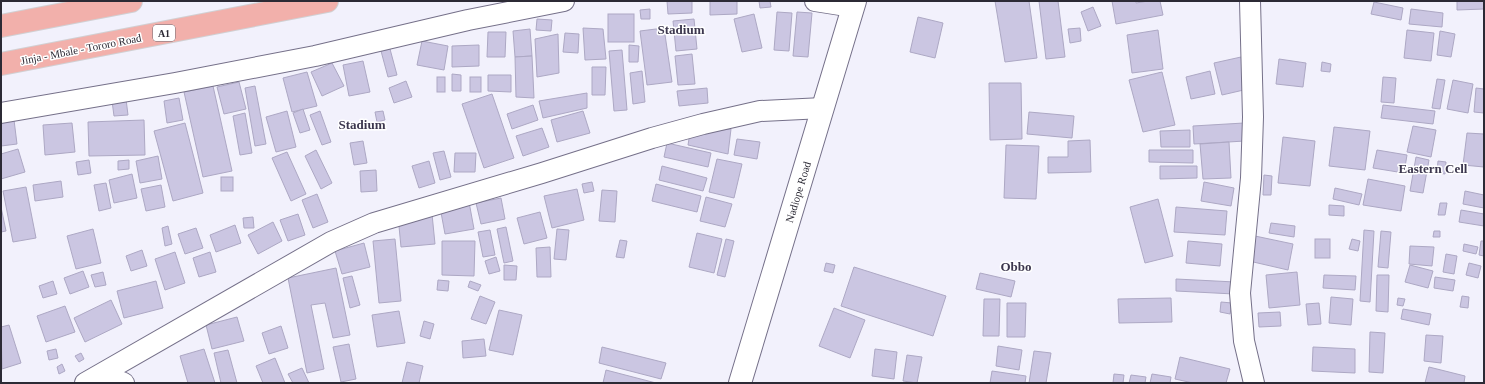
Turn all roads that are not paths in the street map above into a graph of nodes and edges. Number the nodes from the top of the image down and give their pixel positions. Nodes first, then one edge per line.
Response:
1 (131, 1) edge
2 (327, 1) edge
3 (564, 1) edge
4 (815, 1) edge
5 (1250, 1) edge
6 (854, 4) edge
7 (1, 26) edge
8 (1, 64) edge
9 (823, 108) junction
10 (1, 113) edge
11 (102, 374) junction
12 (85, 383) edge
13 (124, 383) edge
14 (740, 383) edge
15 (1254, 383) edge

1 - 7 highway
2 - 8 highway, Jinja - Mbale - Tororo Road / A1
3 - 10 street
4 - 6 street
5 - 15 street
6 - 9 street, Nadiope Road
9 - 11 street
9 - 14 street, Nadiope Road
11 - 12 street
11 - 13 street

